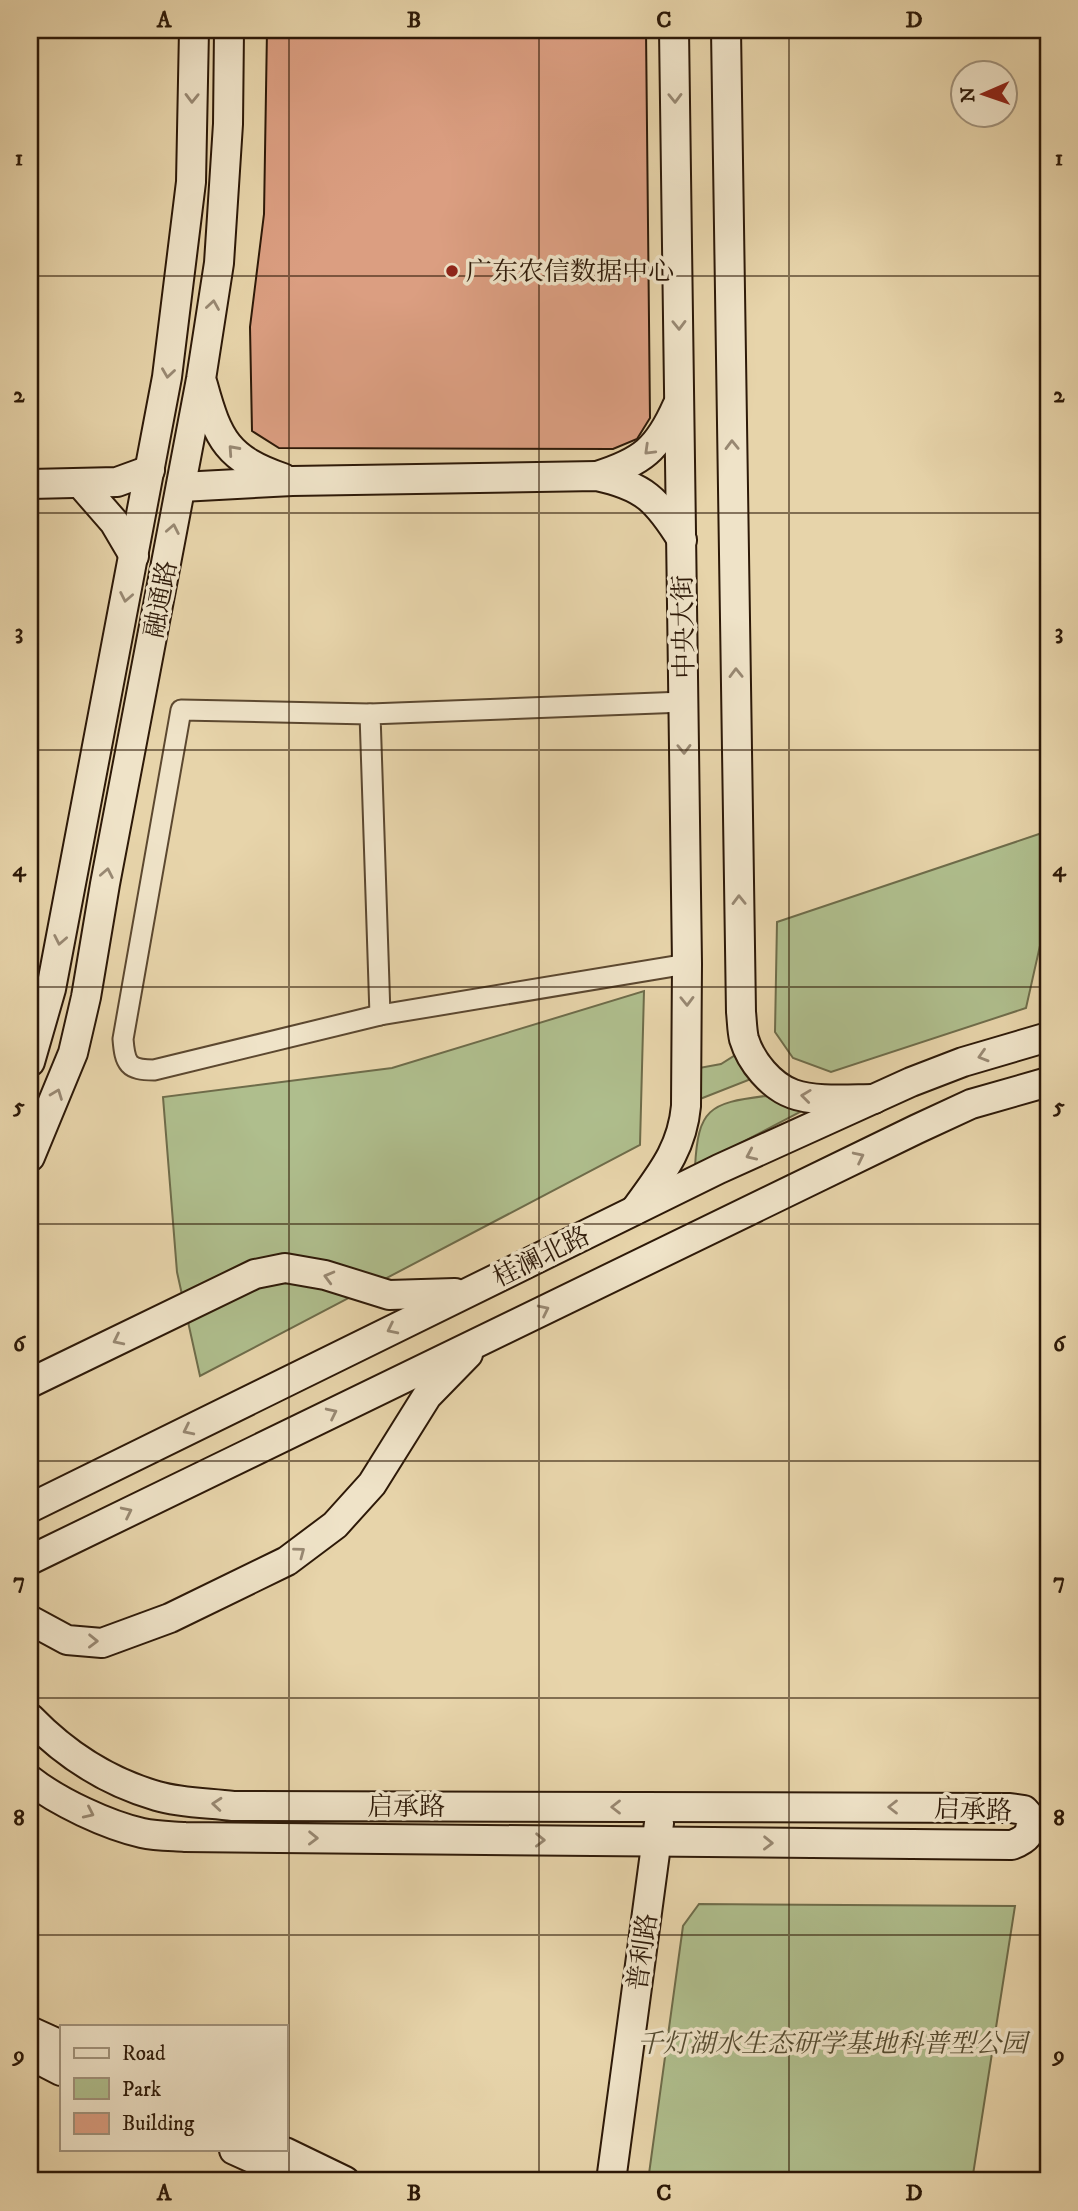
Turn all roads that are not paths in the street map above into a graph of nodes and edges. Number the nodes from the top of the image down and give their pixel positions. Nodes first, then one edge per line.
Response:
1 (194, 30) edge
2 (229, 30) edge
3 (674, 30) edge
4 (726, 30) edge
5 (201, 379) junction
6 (680, 400) junction
7 (150, 470) junction
8 (597, 476) junction
9 (292, 481) junction
10 (30, 484) edge
11 (80, 484) junction
12 (181, 487) junction
13 (682, 540) junction
14 (134, 556) junction
15 (684, 702) junction
16 (370, 714) junction
17 (687, 964) junction
18 (380, 1015) junction
19 (1048, 1037) edge
20 (30, 1062) edge
21 (1048, 1082) edge
22 (874, 1099) junction
23 (30, 1157) edge
24 (635, 1210) junction
25 (468, 1292) junction
26 (482, 1340) junction
27 (30, 1383) edge
28 (38, 1504) edge
29 (30, 1560) edge
30 (30, 1620) edge
31 (30, 1718) edge
32 (30, 1780) edge
33 (669, 1807) junction
34 (664, 1842) junction
35 (30, 2031) edge
36 (60, 2045) edge
37 (30, 2056) edge
38 (60, 2071) edge
39 (238, 2152) edge
40 (284, 2152) edge
41 (303, 2181) edge
42 (345, 2181) edge
43 (611, 2181) edge
44 (628, 2181) edge

1 -> 7 main road, 融通路
5 -> 2 main road, 融通路
3 -> 6 main road, 中央大街
22 -> 4 main road, 中央大街
9 -> 5 main road
5 - 12 main road, 融通路
6 -> 8 main road
6 - 13 main road, 中央大街
7 - 11 main road
7 - 14 main road, 融通路
8 - 9 main road
8 - 13 main road
9 - 12 main road
10 - 11 main road
11 - 14 main road
23 -> 12 main road, 融通路
13 - 15 main road, 中央大街
14 -> 20 main road, 融通路
15 - 16 street
15 -> 17 main road, 中央大街
16 - 18 street
16 - 18 street
17 - 18 street
17 -> 24 main road, 中央大街
19 -> 22 main road, 桂澜北路
26 -> 21 main road, 桂澜北路
22 -> 24 main road, 桂澜北路
24 - 25 main road, 桂澜北路
25 -> 27 main road
25 -> 28 main road, 桂澜北路
29 -> 26 main road, 桂澜北路
30 -> 26 main road
33 -> 31 main road, 启承路
32 -> 34 main road, 启承路
33 - 34 main road, 普利路
34 -> 33 main road, 启承路
34 - 43 main road, 普利路
34 - 44 main road, 普利路
35 - 36 main road
37 - 38 main road
39 - 41 main road
40 - 42 main road

